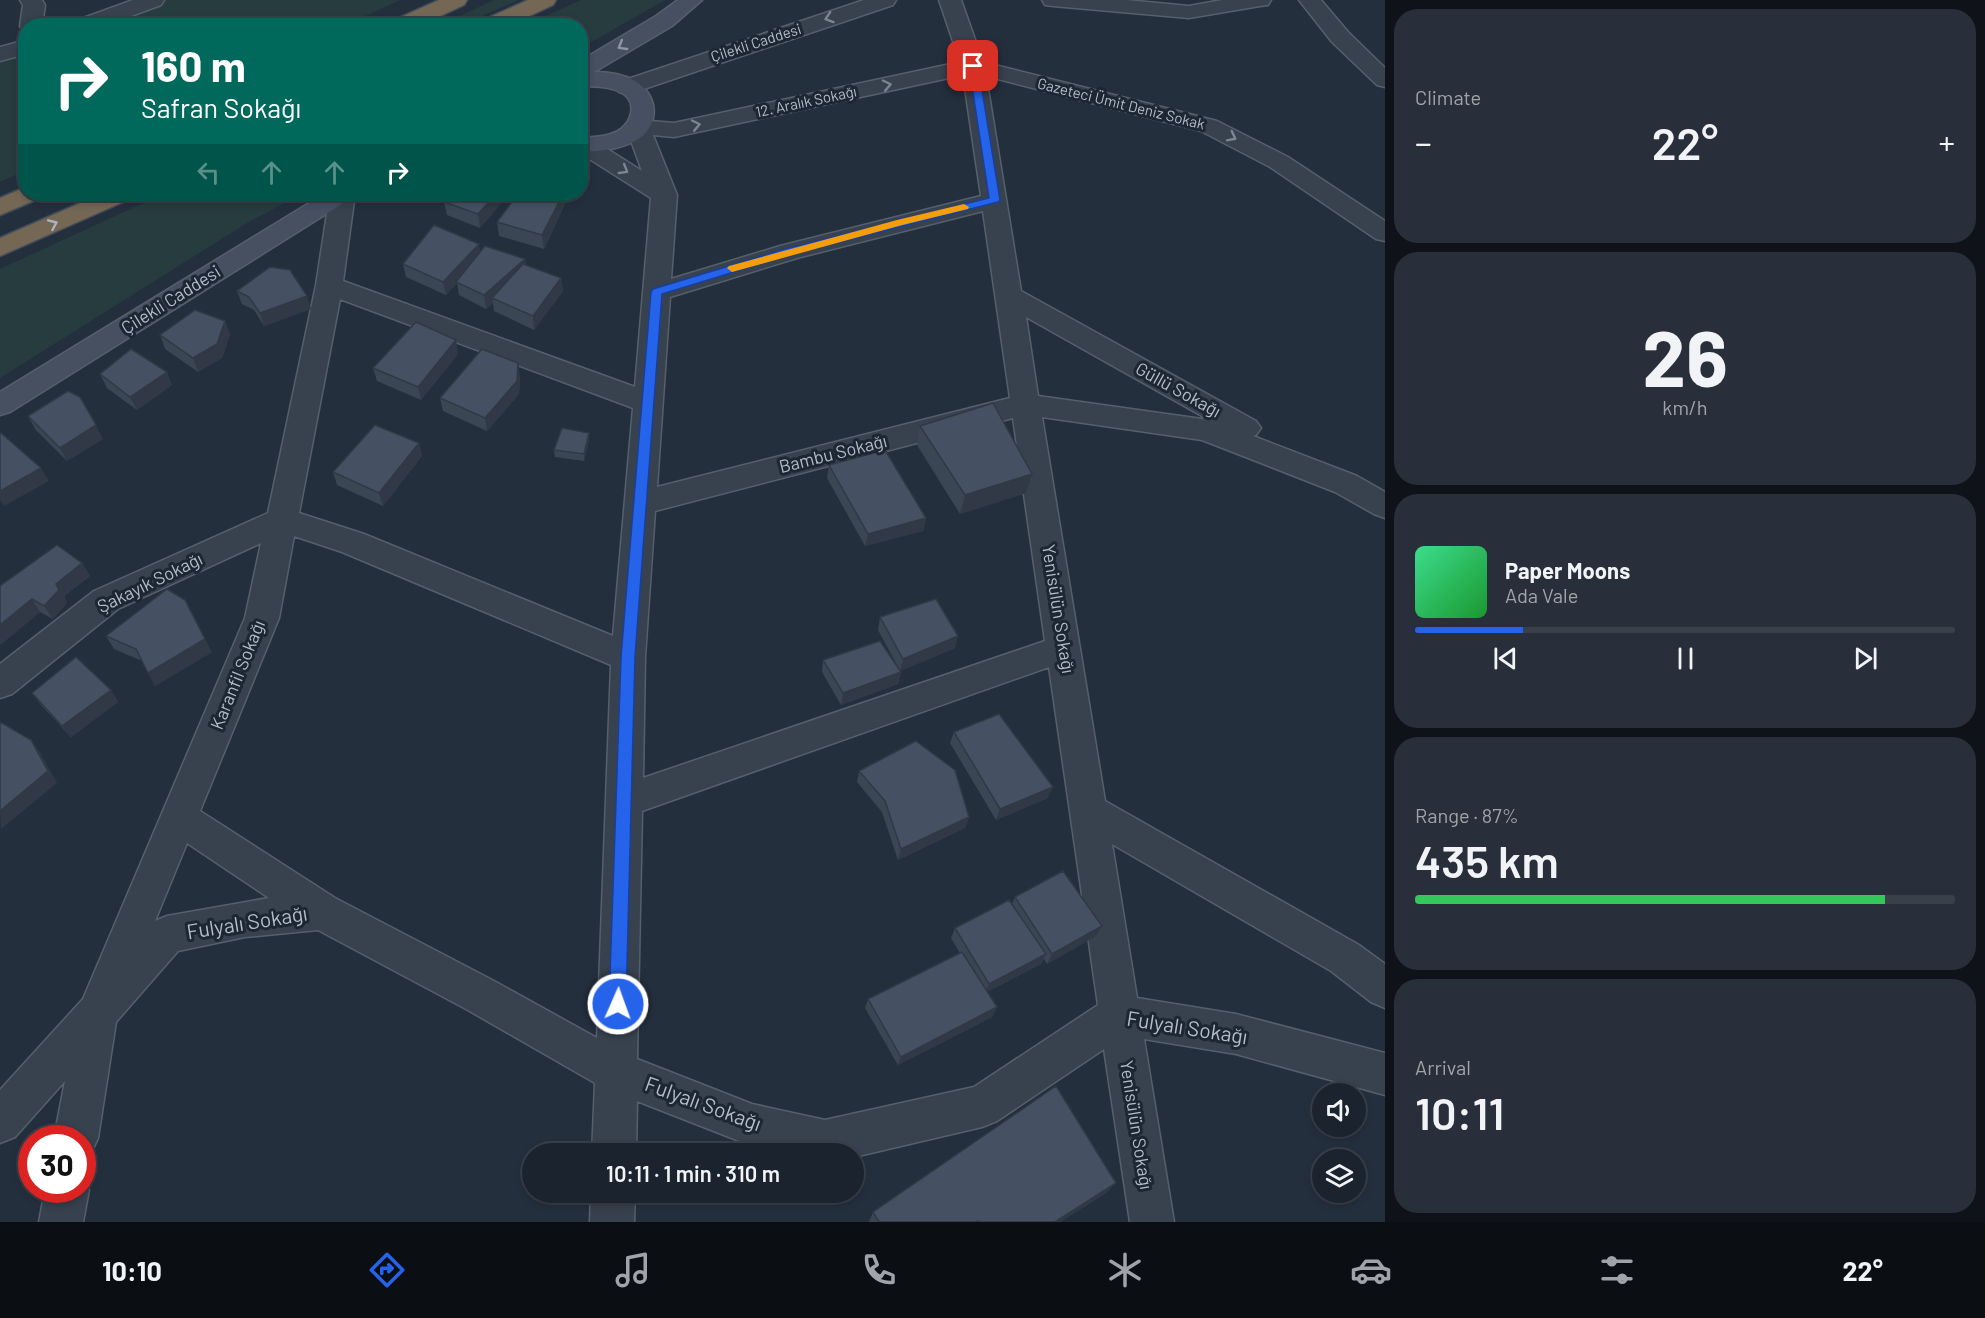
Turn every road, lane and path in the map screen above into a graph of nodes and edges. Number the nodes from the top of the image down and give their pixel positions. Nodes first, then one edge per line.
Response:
1 (32, 0) edge
2 (153, 0) edge
3 (456, 0) edge
4 (545, 0) edge
5 (691, 0) edge
6 (885, 0) edge
7 (950, 0) edge
8 (1053, 0) edge
9 (1260, 0) edge
10 (1310, 0) edge
11 (32, 18) edge
12 (105, 18) edge
13 (417, 18) edge
14 (506, 18) edge
15 (664, 21) junction
16 (18, 49) edge
17 (0, 54) edge
18 (588, 66) edge
19 (973, 66) junction
20 (588, 79) edge
21 (1385, 80) edge
22 (627, 87) junction
23 (638, 127) junction
24 (588, 144) edge
25 (588, 149) edge
26 (664, 195) junction
27 (18, 199) edge
28 (994, 200) junction
29 (105, 201) edge
30 (330, 201) edge
31 (340, 201) edge
32 (0, 207) edge
33 (1385, 233) edge
34 (0, 248) edge
35 (329, 285) junction
36 (657, 292) junction
37 (1009, 296) junction
38 (648, 404) junction
39 (1026, 404) junction
40 (0, 405) edge
41 (1346, 484) junction
42 (640, 503) junction
43 (1385, 506) edge
44 (282, 520) junction
45 (1064, 648) junction
46 (628, 657) junction
47 (0, 684) edge
48 (623, 801) junction
49 (1089, 810) junction
50 (179, 817) junction
51 (321, 911) junction
52 (1385, 988) edge
53 (97, 1014) junction
54 (1119, 1015) junction
55 (616, 1072) junction
56 (1385, 1074) edge
57 (0, 1122) edge
58 (78, 1125) edge
59 (614, 1143) edge
60 (65, 1203) edge
61 (613, 1203) edge
62 (61, 1222) edge
63 (612, 1222) edge
64 (1152, 1222) edge

1 - 11 street
2 - 12 street
3 - 13 highway
4 - 14 highway
5 - 15 main road
6 -> 22 street, Çilekli Caddesi
7 - 19 street, Yenisülün Sokağı
8 - 9 street
10 - 21 street
15 -> 18 main road
15 - 22 main road
16 - 17 street
23 -> 19 street, 12. Aralık Sokağı
19 - 28 street, Yenisülün Sokağı
19 -> 33 street, Gazeteci Ümit Deniz Sokak
20 - 22 main road
22 - 23 main road
23 - 24 main road
23 - 26 street
25 -> 26 street
26 - 36 street
27 - 32 highway
28 - 36 street
28 - 37 street, Yenisülün Sokağı
34 -> 29 highway
30 - 40 main road, Çilekli Caddesi
31 - 35 street, Karanfil Sokağı
35 - 38 street
35 - 44 street, Karanfil Sokağı
36 - 38 street
37 - 39 street, Yenisülün Sokağı
37 - 41 street, Güllü Sokağı
38 - 42 street
39 - 41 street, Güllü Sokağı
39 - 42 street, Bambu Sokağı
39 - 45 street, Yenisülün Sokağı
41 - 43 street, Güllü Sokağı
42 - 46 street
44 - 46 street
44 - 47 street, Şakayık Sokağı
44 - 50 street, Karanfil Sokağı
45 - 48 street
45 - 49 street, Yenisülün Sokağı
46 - 48 street
48 - 55 street
49 - 52 street
49 - 54 street, Yenisülün Sokağı
50 - 51 street
50 - 53 street, Karanfil Sokağı
51 - 53 street, Fulyalı Sokağı
51 - 55 street, Fulyalı Sokağı
53 - 57 street, Fulyalı Sokağı
53 - 58 street, Karanfil Sokağı
54 - 55 street, Fulyalı Sokağı
54 - 56 street, Fulyalı Sokağı
54 - 64 street, Yenisülün Sokağı
55 - 59 street
60 - 62 street
61 - 63 street

